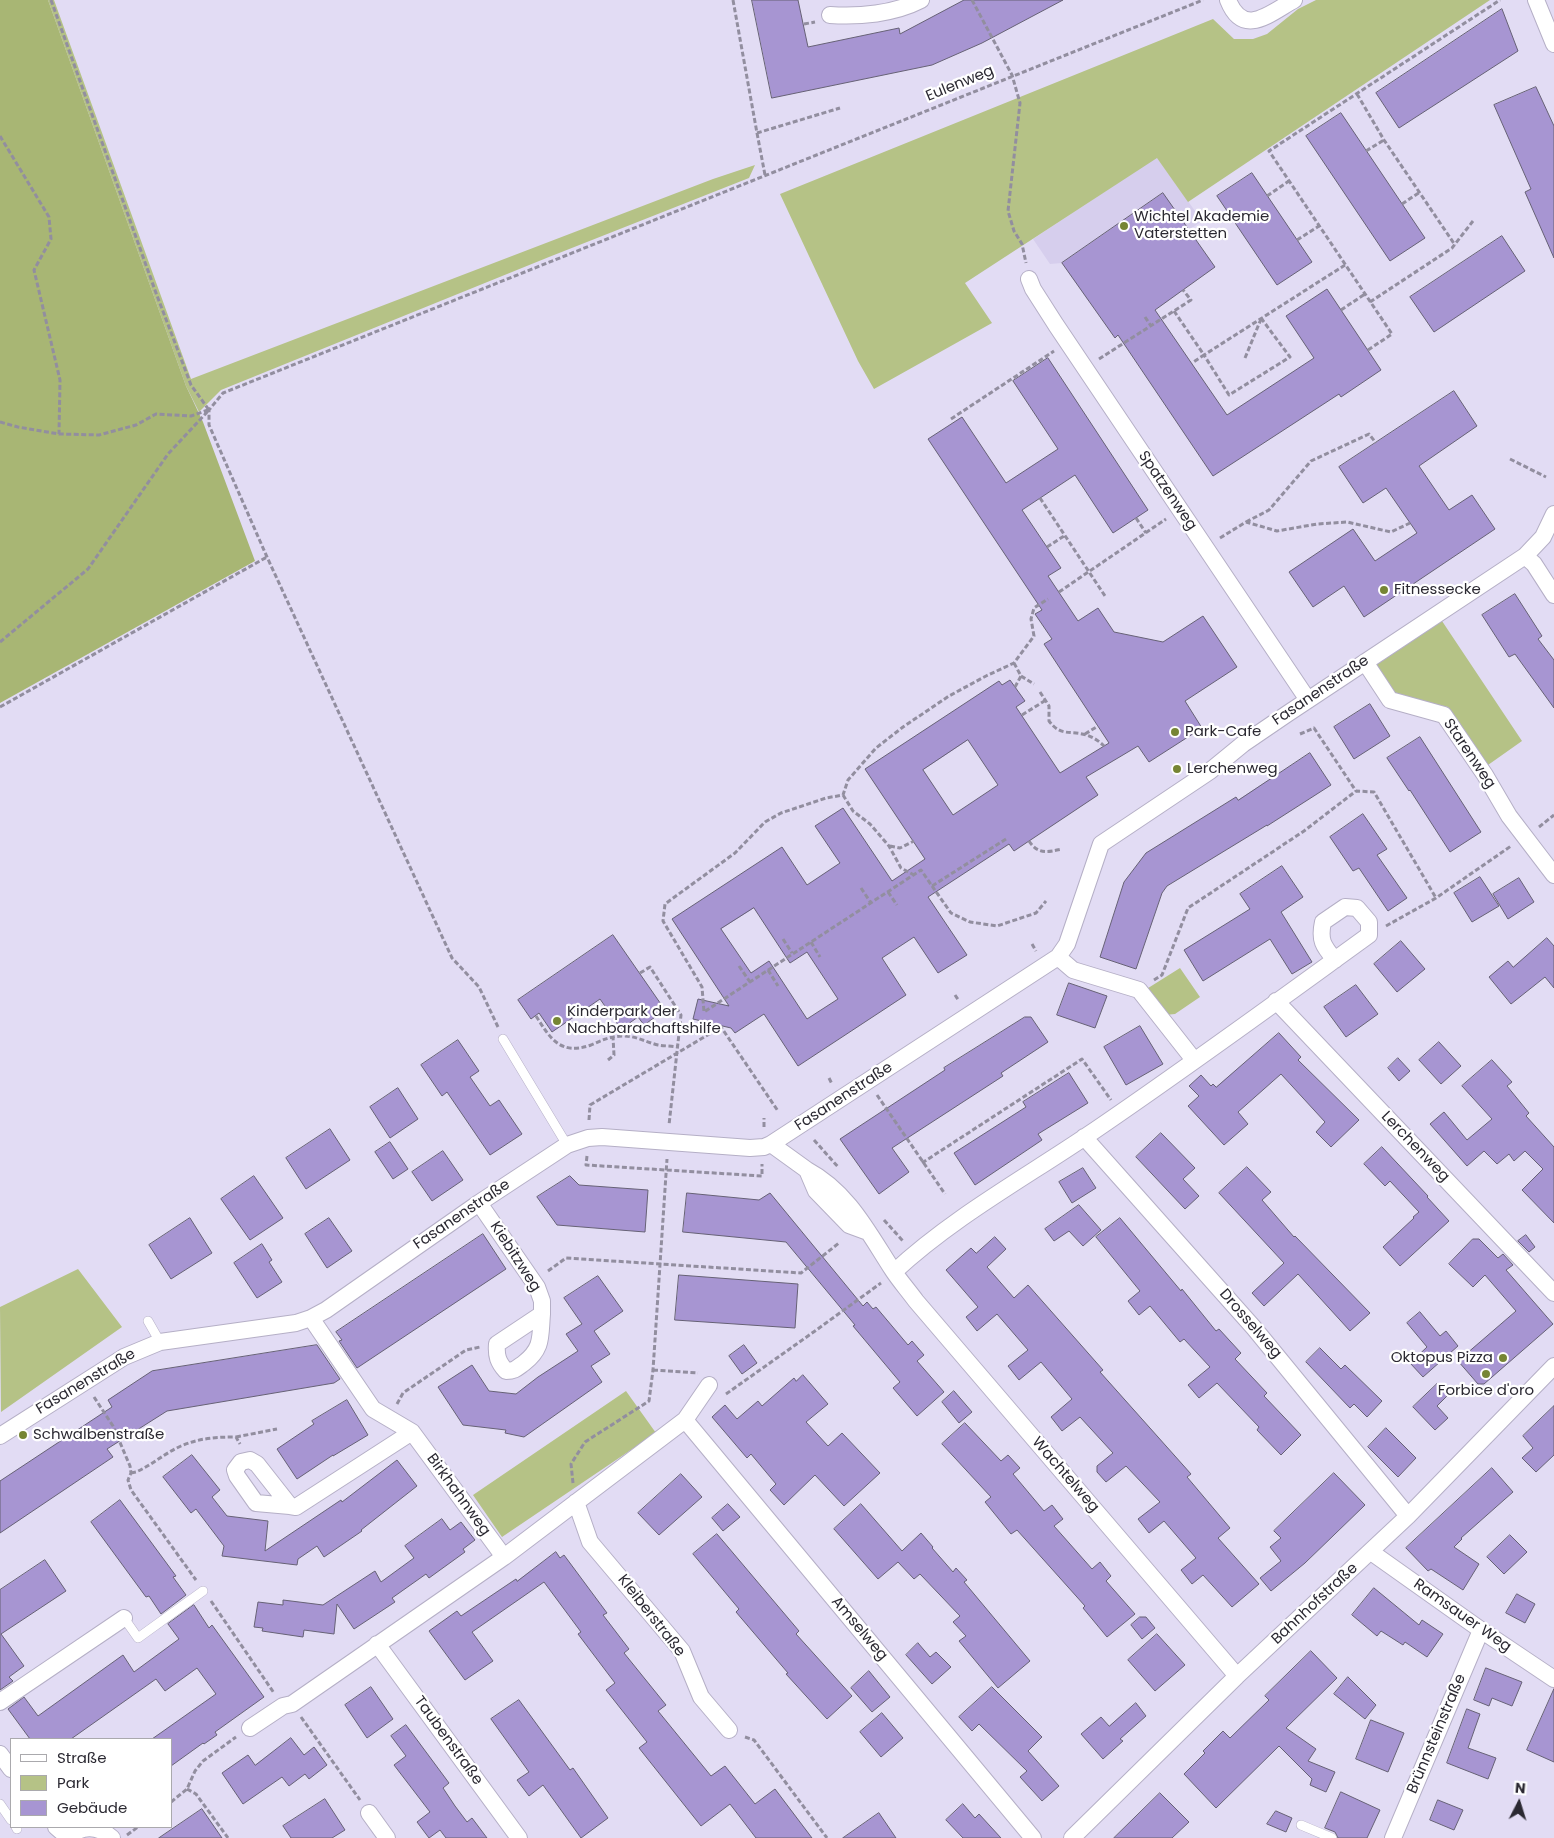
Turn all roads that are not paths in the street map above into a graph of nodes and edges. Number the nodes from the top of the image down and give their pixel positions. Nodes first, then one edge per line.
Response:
1 (921, 0) edge
2 (1228, 0) edge
3 (1294, 0) edge
4 (1536, 0) edge
5 (830, 15) dead end
6 (1554, 44) edge
7 (1029, 279) dead end
8 (1554, 514) edge
9 (1525, 556) junction
10 (1554, 595) edge
11 (1365, 662) junction
12 (1308, 700) junction
13 (1554, 875) edge
14 (1058, 958) junction
15 (1335, 960) junction
16 (1276, 1001) junction
17 (503, 1039) road end
18 (1194, 1060) junction
19 (1084, 1137) junction
20 (567, 1145) junction
21 (767, 1145) junction
22 (479, 1203) junction
23 (894, 1272) junction
24 (1554, 1293) edge
25 (542, 1314) junction
26 (311, 1318) junction
27 (148, 1321) dead end
28 (160, 1342) junction
29 (1554, 1366) edge
30 (714, 1392) road end
31 (685, 1420) junction
32 (412, 1432) junction
33 (0, 1436) edge
34 (576, 1502) junction
35 (290, 1506) junction
36 (1408, 1516) junction
37 (1371, 1552) junction
38 (504, 1557) junction
39 (203, 1591) road end
40 (124, 1618) joint
41 (1481, 1630) junction
42 (377, 1644) junction
43 (1237, 1676) junction
44 (1554, 1679) edge
45 (0, 1702) edge
46 (250, 1728) road end
47 (729, 1730) road end
48 (0, 1754) edge
49 (10, 1768) edge
50 (0, 1804) edge
51 (369, 1813) road end
52 (10, 1819) edge
53 (1301, 1825) dead end
54 (57, 1828) edge
55 (69, 1838) edge
56 (112, 1838) edge
57 (388, 1838) edge
58 (519, 1838) edge
59 (1033, 1838) edge
60 (1072, 1838) edge
61 (1332, 1838) edge
62 (1393, 1838) edge

1 - 5 street
2 - 3 street
4 - 6 street
7 - 12 street, Spatzenweg
8 - 9 street, Fasanenstraße
9 - 10 street
9 - 11 street, Fasanenstraße
11 - 12 street, Fasanenstraße
11 - 13 street, Starenweg
12 - 14 street, Fasanenstraße
14 - 18 street
14 - 21 street, Fasanenstraße
15 - 15 street
15 - 16 street
16 - 18 street
16 - 24 street, Lerchenweg
17 - 20 lane
18 - 19 street
19 - 23 street
19 - 36 street, Drosselweg
20 - 21 street, Fasanenstraße
20 - 22 street, Fasanenstraße
21 - 23 street, Wachtelweg
22 - 25 street, Kiebitzweg
22 - 26 street, Fasanenstraße
23 - 43 street, Wachtelweg
25 - 25 street, Kiebitzweg
26 - 28 street, Fasanenstraße
26 - 32 street, Birkhahnweg
27 - 28 lane
28 - 33 street, Fasanenstraße
29 - 36 street, Bahnhofstraße
30 - 31 street
31 - 34 street
31 - 59 street, Amselweg
32 - 35 street
32 - 38 street, Birkhahnweg
34 - 38 street
34 - 47 street, Kleiberstraße
35 - 35 street
36 - 37 street, Bahnhofstraße
37 - 41 street, Ramsauer Weg
37 - 43 street, Bahnhofstraße
38 - 42 street
39 - 40 lane
40 - 45 street
41 - 44 street, Ramsauer Weg
41 - 62 street, Brünnsteinstraße
42 - 46 street
42 - 58 street, Taubenstraße
43 - 60 street, Bahnhofstraße
48 - 49 street
50 - 52 lane
51 - 57 street
53 - 61 lane
54 - 55 street
55 - 56 street

